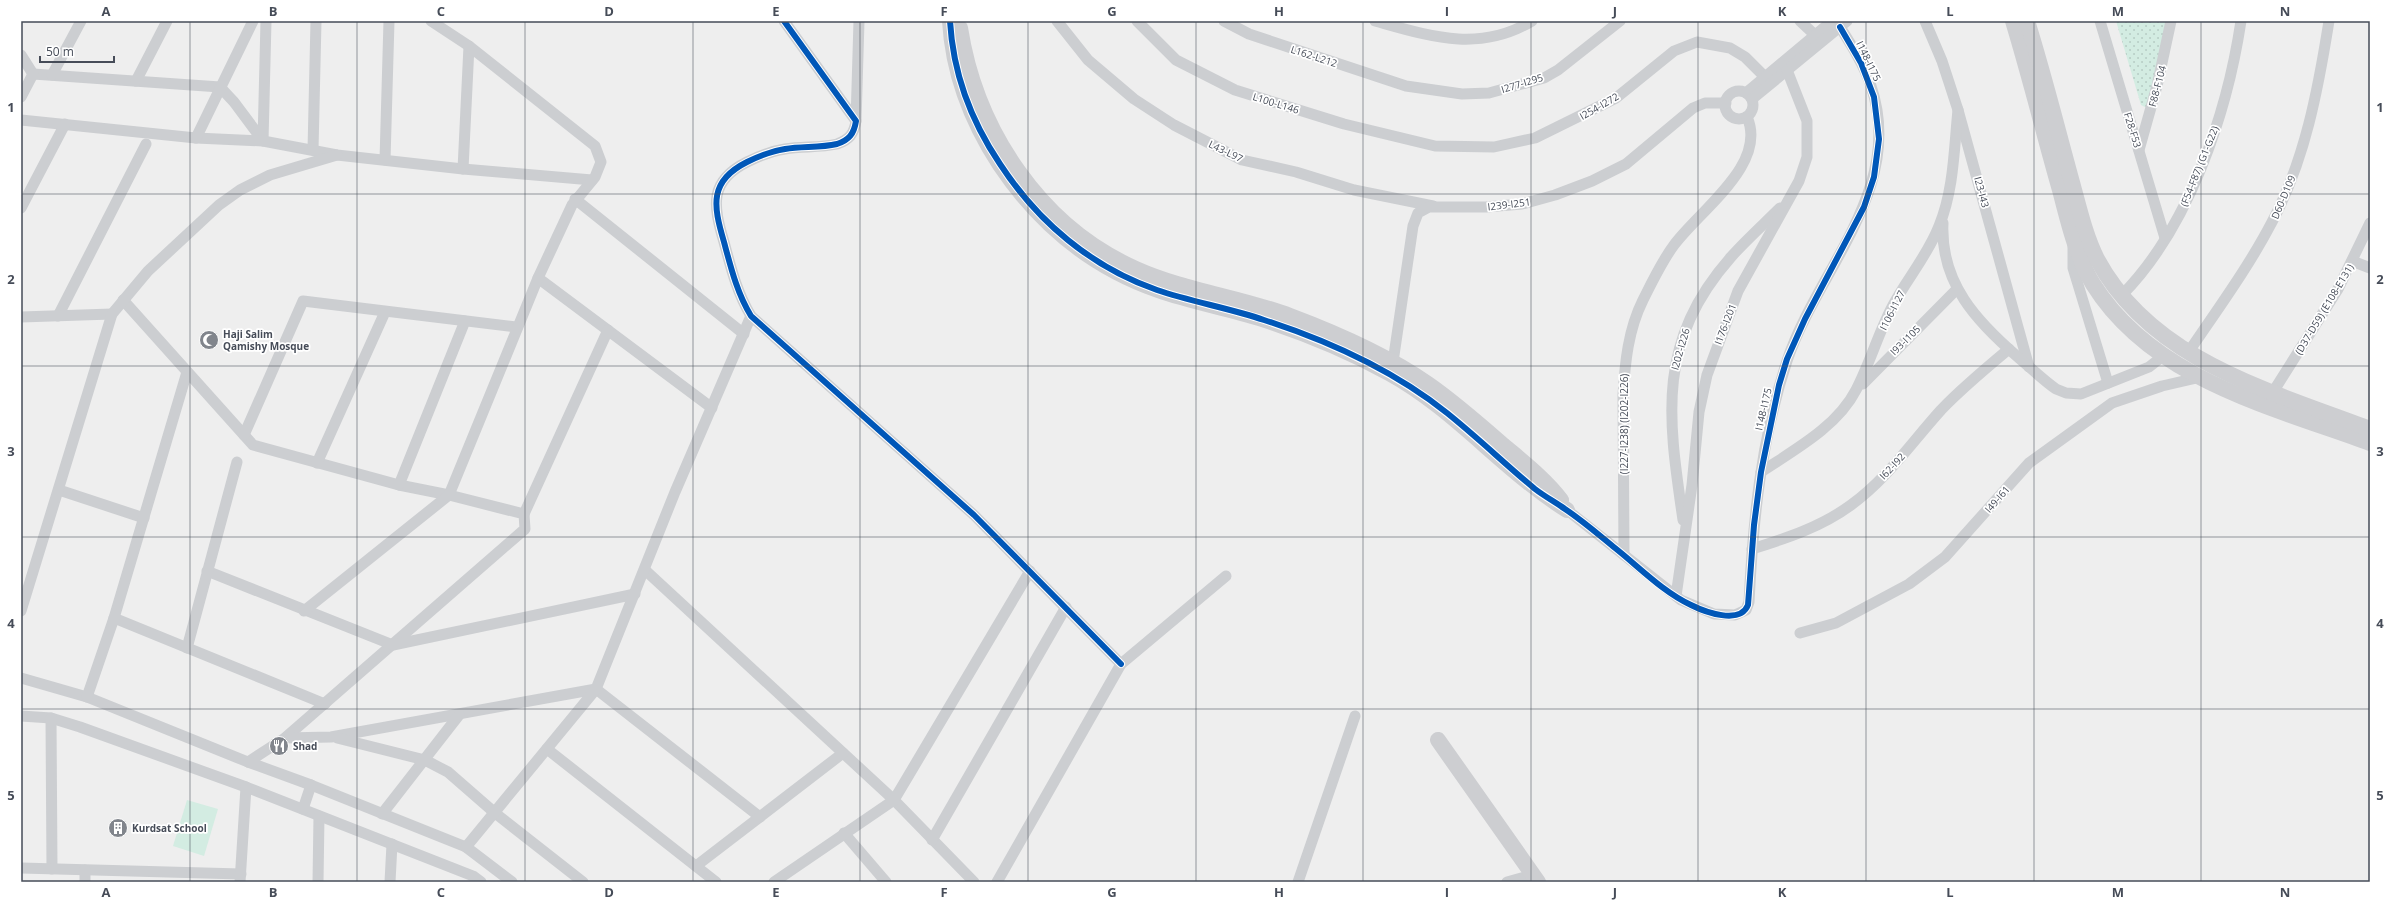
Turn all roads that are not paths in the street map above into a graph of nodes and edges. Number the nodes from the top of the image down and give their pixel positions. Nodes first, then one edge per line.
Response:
1 (80, 21) edge
2 (167, 21) edge
3 (253, 21) edge
4 (266, 21) edge
5 (316, 21) edge
6 (390, 21) edge
7 (431, 21) edge
8 (784, 21) edge
9 (950, 21) edge
10 (960, 21) edge
11 (1057, 21) edge
12 (1137, 21) edge
13 (1224, 21) edge
14 (1374, 21) edge
15 (1532, 21) edge
16 (1620, 21) edge
17 (1800, 21) edge
18 (1925, 21) edge
19 (2014, 21) edge
20 (2027, 21) edge
21 (2100, 21) edge
22 (2171, 21) edge
23 (2241, 21) edge
24 (2328, 21) edge
25 (858, 22) edge
26 (1840, 23) edge
27 (1815, 35) junction
28 (470, 46) junction
29 (21, 55) edge
30 (1787, 70) junction
31 (33, 74) junction
32 (52, 75) junction
33 (1765, 77) junction
34 (136, 81) junction
35 (1406, 86) joint
36 (220, 87) junction
37 (1749, 96) junction
38 (21, 97) edge
39 (1726, 103) junction
40 (1958, 110) junction
41 (1747, 117) junction
42 (21, 120) edge
43 (856, 121) junction
44 (65, 124) junction
45 (196, 138) junction
46 (263, 141) junction
47 (146, 144) dead end
48 (1435, 146) joint
49 (314, 150) junction
50 (2139, 150) junction
51 (337, 155) junction
52 (385, 160) junction
53 (463, 169) junction
54 (592, 180) junction
55 (575, 199) junction
56 (1788, 201) junction
57 (1434, 206) junction
58 (21, 208) edge
59 (1943, 215) junction
60 (2370, 223) edge
61 (2072, 234) junction
62 (2166, 238) junction
63 (2352, 261) junction
64 (2370, 268) edge
65 (538, 278) junction
66 (1957, 290) junction
67 (2122, 295) junction
68 (123, 300) junction
69 (385, 312) junction
70 (112, 314) junction
71 (58, 316) junction
72 (751, 316) junction
73 (21, 317) edge
74 (465, 321) junction
75 (516, 327) junction
76 (608, 330) junction
77 (744, 334) junction
78 (2172, 343) junction
79 (2009, 349) junction
80 (2188, 353) junction
81 (2163, 356) junction
82 (1391, 367) junction
83 (2029, 367) junction
84 (187, 372) junction
85 (2201, 378) junction
86 (2108, 383) junction
87 (1855, 392) junction
88 (2273, 392) junction
89 (712, 408) junction
90 (2370, 429) edge
91 (244, 435) junction
92 (2370, 443) edge
93 (237, 462) dead end
94 (317, 463) junction
95 (1761, 472) junction
96 (399, 485) junction
97 (59, 490) junction
98 (449, 495) junction
99 (1567, 510) joint
100 (524, 514) junction
101 (144, 518) junction
102 (1685, 534) junction
103 (1752, 549) junction
104 (1624, 555) junction
105 (645, 570) junction
106 (207, 571) junction
107 (1030, 571) junction
108 (1226, 576) dead end
109 (635, 594) junction
110 (1676, 596) junction
111 (1066, 607) junction
112 (21, 610) edge
113 (304, 611) junction
114 (114, 618) junction
115 (1800, 633) dead end
116 (393, 645) junction
117 (186, 648) junction
118 (1121, 664) junction
119 (21, 678) edge
120 (596, 689) junction
121 (87, 697) junction
122 (325, 704) junction
123 (459, 715) junction
124 (21, 716) edge
125 (1355, 716) dead end
126 (51, 718) junction
127 (331, 737) junction
128 (285, 738) junction
129 (1438, 740) dead end
130 (547, 748) junction
131 (843, 753) junction
132 (425, 760) junction
133 (248, 762) junction
134 (311, 785) junction
135 (246, 787) junction
136 (894, 800) junction
137 (303, 809) junction
138 (494, 813) junction
139 (382, 814) junction
140 (319, 816) junction
141 (760, 816) junction
142 (844, 833) junction
143 (932, 840) junction
144 (392, 844) junction
145 (466, 847) junction
146 (696, 866) junction
147 (21, 868) edge
148 (52, 869) junction
149 (85, 870) junction
150 (241, 878) edge
151 (466, 878) edge
152 (1535, 878) edge
153 (879, 880) edge
154 (85, 882) edge
155 (318, 882) edge
156 (390, 882) edge
157 (481, 882) edge
158 (512, 882) edge
159 (583, 882) edge
160 (716, 882) edge
161 (774, 882) edge
162 (974, 882) edge
163 (997, 882) edge
164 (1298, 882) edge
165 (1507, 882) edge

1 - 32 street
2 - 34 street
3 - 36 street
4 - 46 street
5 - 49 street
6 - 52 street
7 - 28 street
8 - 43 street
9 - 82 street
10 - 82 street
11 - 57 street, L43-L97
12 - 48 street, L100-L146
13 - 35 street, L162-L212
14 - 15 street
16 - 35 street, I277-I295
17 - 27 street
18 - 40 street, I23-I43
19 - 61 street
20 - 67 street
21 - 50 street, F28-F53
22 - 50 street, F88-F104
23 - 62 street, (F54-F87) (G1-G22)
24 - 80 street, D60-D109
25 - 43 street
26 - 27 street
26 - 30 street
26 - 95 street, I148-I175
27 - 33 street
28 - 53 street
28 - 54 street
29 - 31 street
30 - 37 street
30 - 56 street, I176-I201
31 - 32 street
31 - 38 street
32 - 34 street
33 - 37 street
33 - 48 street, I254-I272
34 - 36 street
36 - 45 street
36 - 46 street
37 - 39 street
37 - 41 street
39 - 41 street
39 - 57 street, I239-I251
40 - 59 street, I106-I127
40 - 83 street, I23-I43
41 - 104 street, (I227-I238) (I202-I226)
42 - 44 street
43 - 72 street
44 - 45 street
44 - 58 street
45 - 46 street
46 - 49 street
47 - 71 street
49 - 51 street
50 - 62 street, F28-F53
51 - 52 street
51 - 68 street
52 - 53 street
53 - 54 street
54 - 55 street
55 - 65 street
55 - 77 street
56 - 102 street, I176-I201
56 - 102 street, I202-I226
57 - 82 street, I239-I251
59 - 66 street
59 - 87 street, I106-I127
60 - 63 street, (D37-D59) (E108-E131)
61 - 81 street
61 - 86 street
62 - 67 street, (F54-F87) (G1-G22)
63 - 64 street
63 - 88 street, (D37-D59) (E108-E131)
65 - 75 street
65 - 76 street
66 - 79 street
66 - 87 street, I93-I105
67 - 78 street
68 - 70 street
68 - 84 street
69 - 74 street
69 - 91 street
69 - 94 street
70 - 71 street
70 - 97 street
71 - 73 street
72 - 77 street
72 - 107 street
74 - 75 street
74 - 96 street
75 - 98 street
76 - 89 street
76 - 100 street
77 - 89 street
78 - 80 street
78 - 81 street
79 - 83 street
79 - 103 street, I62-I92
80 - 88 street
81 - 85 street
81 - 86 street
82 - 99 street
83 - 86 street
84 - 91 street
84 - 101 street
85 - 92 street
85 - 115 street, I49-I61
87 - 95 street, I106-I127
88 - 90 street
89 - 105 street
91 - 94 street
93 - 106 street
94 - 96 street
95 - 103 street, I148-I175
96 - 98 street
97 - 101 street
97 - 112 street
98 - 100 street
98 - 113 street
99 - 104 street, I148-I175
100 - 116 street
101 - 114 street
102 - 110 street, I176-I201
103 - 110 street, I148-I175
104 - 110 street, I148-I175
105 - 109 street
105 - 131 street
106 - 113 street
106 - 117 street
107 - 111 street
107 - 136 street
108 - 118 street
109 - 116 street
109 - 120 street
111 - 118 street
111 - 143 street
113 - 116 street
114 - 117 street
114 - 121 street
116 - 122 street
117 - 122 street
118 - 163 street
119 - 121 street
120 - 123 street
120 - 130 street
120 - 141 street
121 - 133 street
122 - 128 street
123 - 127 street
123 - 132 street
124 - 126 street
125 - 164 street
126 - 135 street
126 - 148 street
127 - 128 street
127 - 132 street
128 - 133 street
129 - 152 street
130 - 138 street
130 - 146 street
131 - 136 street
131 - 141 street
132 - 138 street
132 - 139 street
133 - 134 street
134 - 137 street
134 - 139 street
135 - 137 street
135 - 150 street
136 - 142 street
136 - 143 street
137 - 140 street
138 - 145 street
138 - 159 street
139 - 145 street
140 - 144 street
140 - 155 street
141 - 146 street
142 - 153 street
142 - 161 street
143 - 162 street
144 - 151 street
144 - 156 street
145 - 158 street
146 - 160 street
147 - 148 street
148 - 149 street
149 - 150 street
149 - 154 street
151 - 157 street
152 - 165 street

